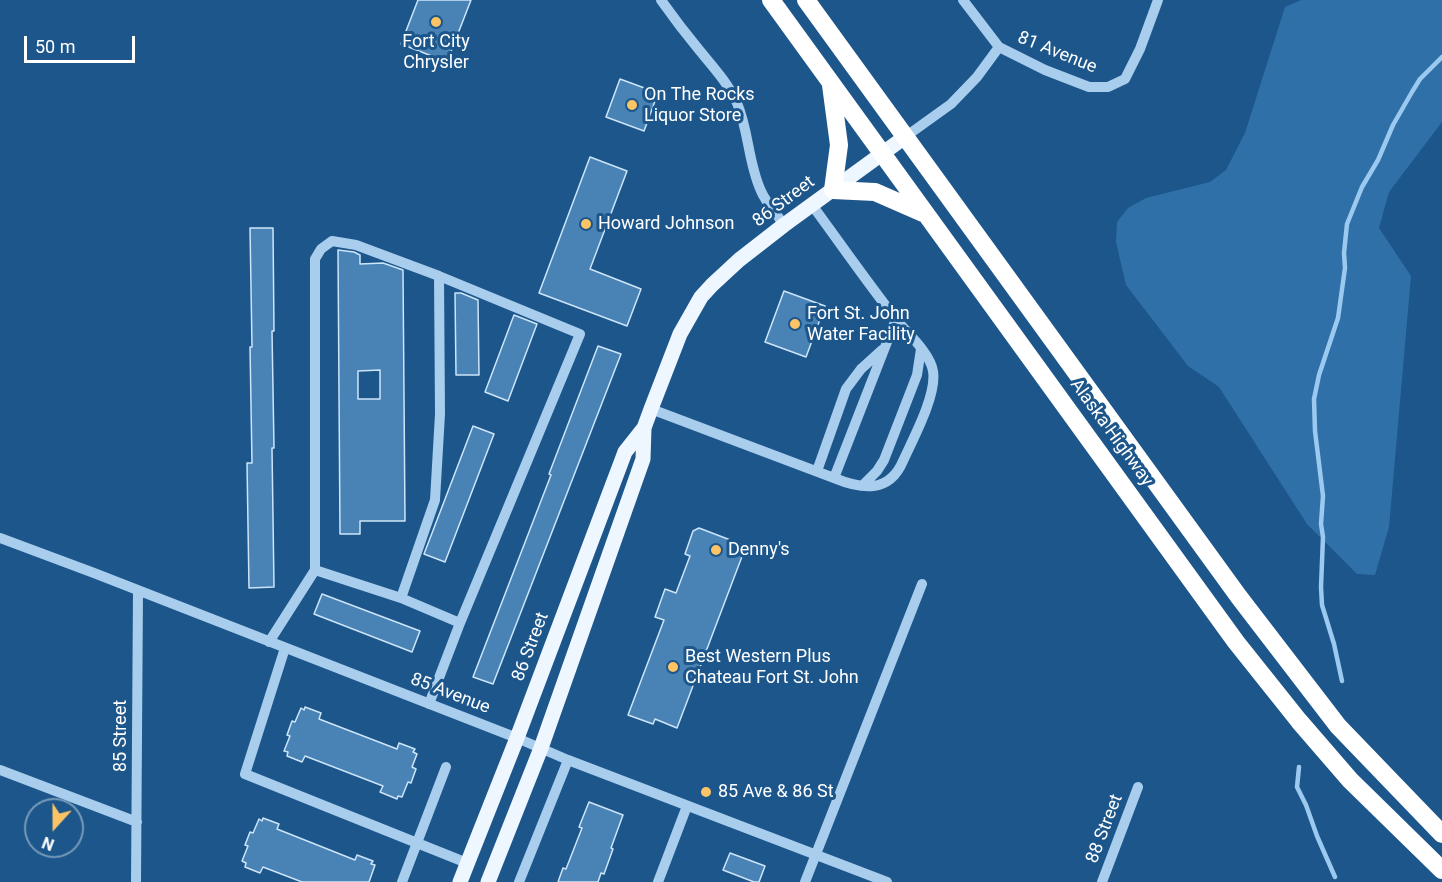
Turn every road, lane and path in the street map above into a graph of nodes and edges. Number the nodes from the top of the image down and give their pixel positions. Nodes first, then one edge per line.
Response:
1 (661, 0) edge
2 (771, 0) edge
3 (806, 0) edge
4 (963, 0) edge
5 (1158, 0) edge
6 (999, 47) junction
7 (831, 83) junction
8 (904, 137) junction
9 (882, 154) junction
10 (833, 190) junction
11 (812, 205) junction
12 (925, 214) junction
13 (784, 225) junction
14 (440, 276) junction
15 (896, 319) junction
16 (885, 347) junction
17 (921, 349) junction
18 (651, 409) junction
19 (644, 428) junction
20 (817, 471) junction
21 (834, 477) junction
22 (862, 486) junction
23 (0, 538) edge
24 (315, 570) junction
25 (922, 584) dead end
26 (138, 591) junction
27 (401, 598) junction
28 (460, 623) junction
29 (269, 642) junction
30 (285, 648) junction
31 (429, 704) junction
32 (517, 738) junction
33 (541, 748) junction
34 (568, 760) junction
35 (446, 767) dead end
36 (0, 770) edge
37 (1138, 787) dead end
38 (687, 806) junction
39 (137, 822) junction
40 (1442, 834) edge
41 (417, 843) junction
42 (816, 855) junction
43 (467, 863) junction
44 (1442, 870) edge
45 (136, 882) edge
46 (402, 882) edge
47 (460, 882) edge
48 (489, 882) edge
49 (519, 882) edge
50 (658, 882) edge
51 (805, 882) edge
52 (887, 882) edge
53 (1102, 882) edge

1 - 13 street
2 - 7 highway, Alaska Highway
3 - 8 highway, Alaska Highway
4 - 6 street, 81 Avenue
5 - 6 street, 81 Avenue
6 - 8 street, 86 Street
7 - 9 highway, Alaska Highway
7 - 10 highway
8 - 9 main road, 86 Street
8 - 40 highway, Alaska Highway
9 - 10 main road, 86 Street
9 - 12 highway, Alaska Highway
10 - 11 main road, 86 Street
10 - 12 highway
11 - 13 main road, 86 Street
11 - 15 street
12 - 44 highway, Alaska Highway
13 - 18 main road, 86 Street
14 - 24 street
14 - 27 street
14 - 28 street
15 - 16 street
15 - 17 street
16 - 20 street
16 - 21 street
17 - 22 street
17 - 22 street
18 - 19 main road, 86 Street
18 - 20 street
19 - 32 main road, 86 Street
19 - 33 main road, 86 Street
20 - 21 street
21 - 22 street
23 - 26 street, 85 Avenue
24 - 27 street
24 - 29 street
25 - 42 street
26 - 29 street, 85 Avenue
26 - 39 street, 85 Street
27 - 28 street
28 - 31 street
29 - 30 street, 85 Avenue
30 - 31 street, 85 Avenue
30 - 41 street
31 - 32 street, 85 Avenue
32 - 33 street, 85 Avenue
32 - 43 main road, 86 Street
33 - 34 street, 85 Avenue
33 - 48 main road, 86 Street
34 - 38 street, 85 Avenue
34 - 49 street
35 - 41 street
36 - 39 street
37 - 53 street, 88 Street
38 - 42 street, 85 Avenue
38 - 50 street
39 - 45 street, 85 Street
41 - 43 street
41 - 46 street
42 - 51 street
42 - 52 street, 85 Avenue
43 - 47 main road, 86 Street

